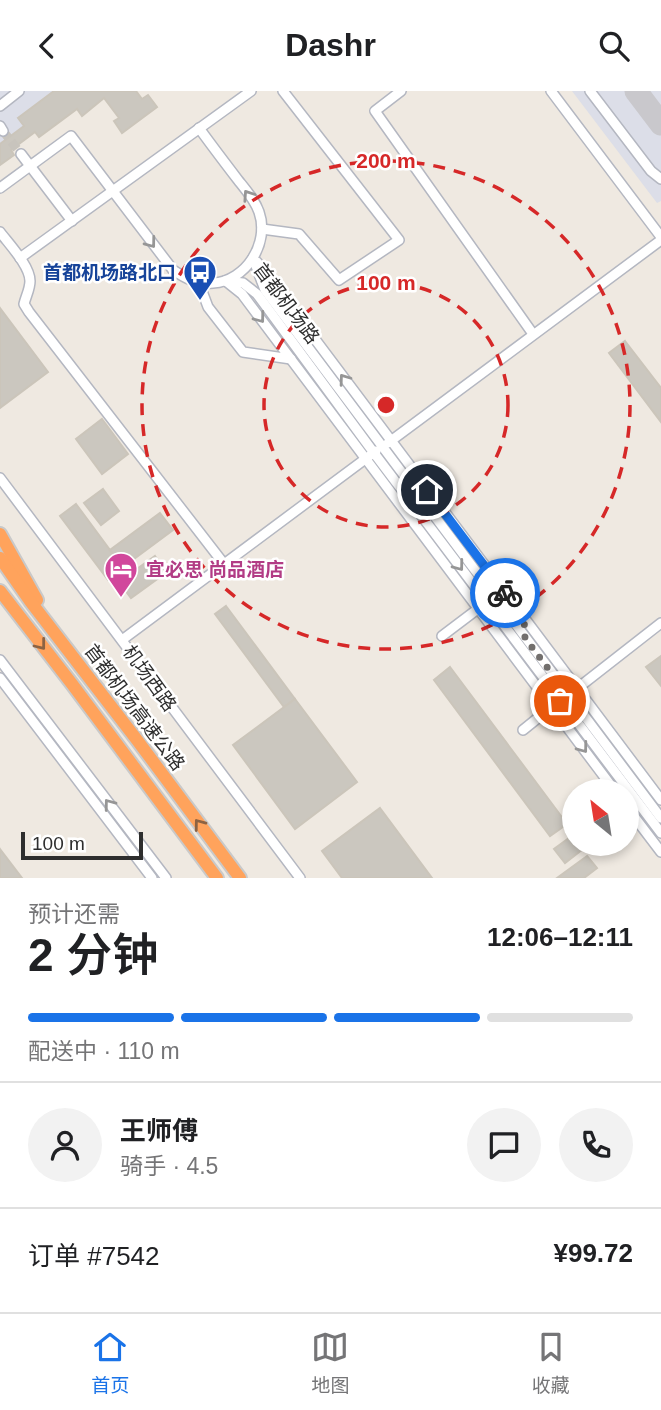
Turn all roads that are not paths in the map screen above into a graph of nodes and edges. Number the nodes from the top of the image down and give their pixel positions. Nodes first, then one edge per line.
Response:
1 (19, 91) edge
2 (251, 91) edge
3 (283, 91) edge
4 (401, 91) edge
5 (551, 91) edge
6 (590, 91) edge
7 (0, 106) edge
8 (199, 128) junction
9 (21, 154) tunnel mouth
10 (30, 166) junction
11 (661, 179) edge
12 (0, 188) edge
13 (112, 191) junction
14 (72, 221) junction
15 (262, 229) junction
16 (0, 232) edge
17 (661, 239) edge
18 (20, 258) junction
19 (253, 258) junction
20 (225, 281) junction
21 (200, 283) junction
22 (533, 334) junction
23 (317, 342) junction
24 (290, 358) junction
25 (314, 364) junction
26 (390, 441) junction
27 (374, 453) junction
28 (0, 478) edge
29 (437, 528) junction
30 (456, 529) junction
31 (2, 538) edge
32 (432, 546) junction
33 (0, 558) edge
34 (225, 564) junction
35 (0, 591) edge
36 (487, 603) junction
37 (524, 618) junction
38 (661, 623) edge
39 (54, 631) junction
40 (442, 636) dead end
41 (500, 637) junction
42 (122, 639) junction
43 (521, 640) junction
44 (0, 660) edge
45 (0, 678) edge
46 (577, 688) junction
47 (560, 701) junction
48 (523, 730) dead end
49 (608, 779) edge
50 (661, 800) edge
51 (661, 818) edge
52 (639, 823) edge
53 (661, 833) edge
54 (661, 852) edge
55 (152, 878) edge
56 (166, 878) edge
57 (217, 878) edge
58 (240, 878) edge
59 (300, 878) edge

1 - 7 street
2 - 8 street
3 - 15 street
4 - 22 street
5 - 17 street
6 - 11 street
8 - 13 street
15 -> 8 street
9 - 10 street
10 - 12 street
10 - 13 street
10 - 14 street
13 - 14 street
13 -> 21 street
14 - 18 street
15 - 19 street
16 - 18 street
17 - 22 street
18 - 34 street
19 - 20 street
19 - 23 street, 首都机场路
19 - 25 street, 首都机场路
20 - 21 street
20 -> 24 street, 首都机场路
20 - 25 street, 首都机场路
21 - 24 street
22 - 26 street
23 - 25 street
26 -> 23 street, 首都机场路
24 - 25 street
24 - 27 street, 首都机场路
25 - 27 street, 首都机场路
26 - 27 street
26 - 30 street, 首都机场路
27 - 29 street, 首都机场路
27 - 32 street, 首都机场路
27 - 34 street
28 - 42 street, 机场西路
29 - 30 street
29 - 32 street
29 - 36 street, 首都机场路
30 - 37 street, 首都机场路
31 - 39 highway
32 - 36 street, 首都机场路
33 - 39 highway, 首都机场高速公路
34 - 42 street
35 -> 57 highway, 首都机场高速公路
36 - 40 street
36 - 41 street, 首都机场路
36 - 43 street, 首都机场路
37 - 43 street
37 - 46 street, 首都机场路
38 - 46 street
58 -> 39 highway, 首都机场高速公路
41 - 43 street
41 - 47 street, 首都机场路
42 - 59 street, 机场西路
43 - 47 street, 首都机场路
56 -> 44 street
45 - 55 street
46 - 47 street
46 - 50 street, 首都机场路
47 - 48 street
47 -> 49 street, 首都机场路
47 - 51 street, 首都机场路
47 - 53 street, 首都机场路
52 - 54 street

